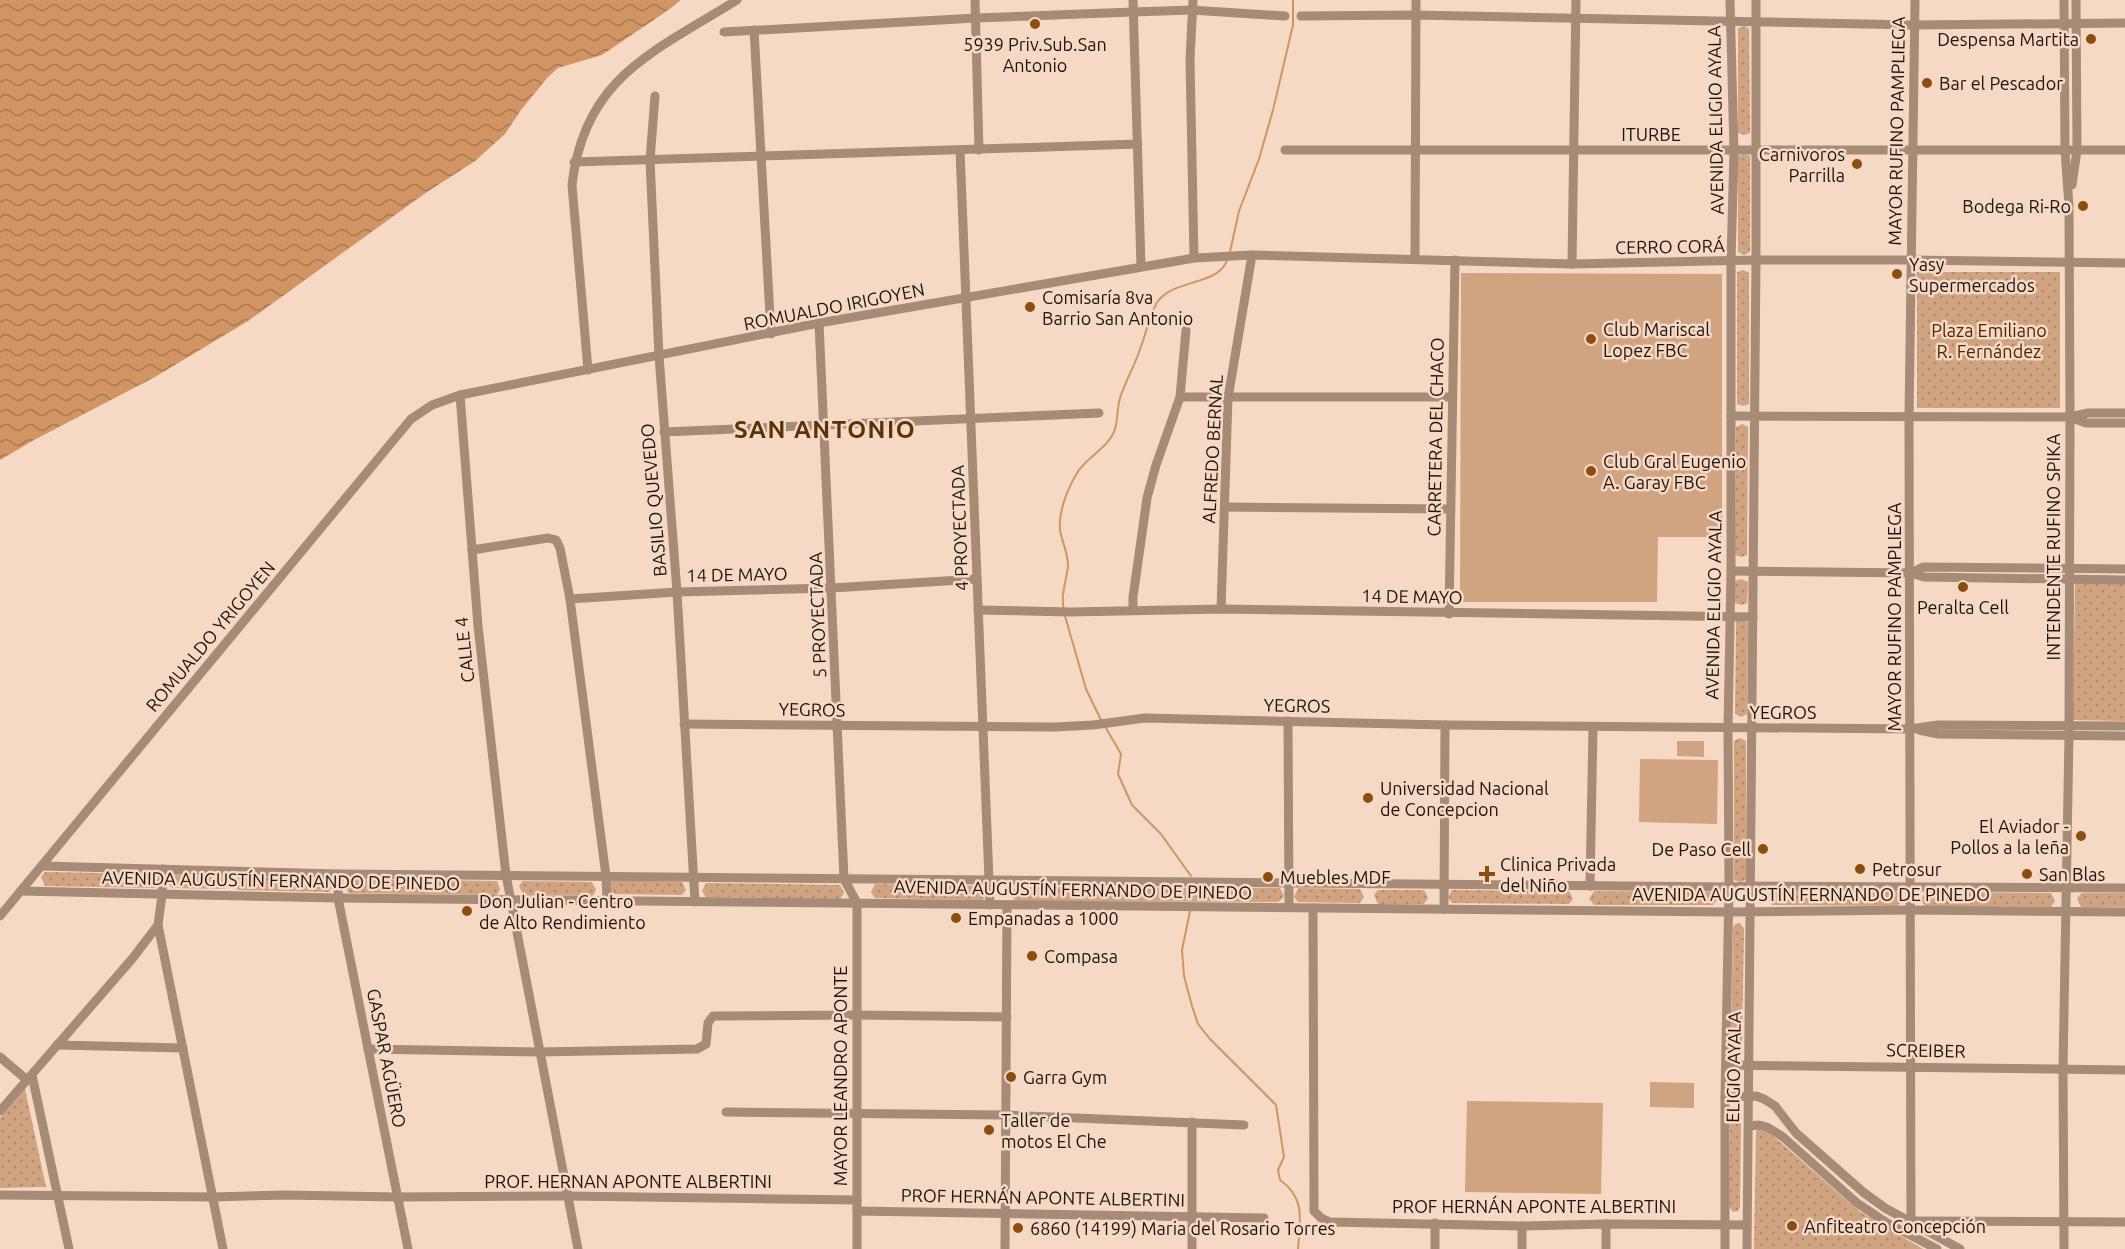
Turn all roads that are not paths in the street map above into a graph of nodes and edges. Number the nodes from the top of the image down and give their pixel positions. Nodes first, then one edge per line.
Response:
1 (737, 0) edge
2 (975, 0) edge
3 (1133, 0) edge
4 (1193, 0) edge
5 (1416, 0) edge
6 (1576, 0) edge
7 (1730, 0) edge
8 (1756, 0) edge
9 (1915, 0) edge
10 (2064, 0) edge
11 (2076, 0) edge
12 (1191, 10) junction
13 (1133, 12) junction
14 (1415, 15) junction
15 (1285, 16) dead end
16 (1301, 16) dead end
17 (976, 18) junction
18 (1575, 18) junction
19 (1730, 20) junction
20 (1756, 21) junction
21 (2064, 22) junction
22 (2076, 22) junction
23 (2125, 23) edge
24 (1915, 25) junction
25 (754, 30) junction
26 (724, 32) dead end
27 (655, 96) dead end
28 (1138, 144) junction
29 (1755, 149) junction
30 (960, 150) junction
31 (979, 150) junction
32 (1285, 150) dead end
33 (1415, 150) junction
34 (1573, 150) junction
35 (1913, 150) junction
36 (2077, 150) junction
37 (2125, 150) edge
38 (1734, 151) junction
39 (2065, 151) junction
40 (761, 158) junction
41 (650, 160) junction
42 (574, 162) junction
43 (2069, 206) junction
44 (1252, 255) junction
45 (1216, 257) joint
46 (1194, 258) junction
47 (1415, 259) junction
48 (1455, 260) junction
49 (1756, 260) junction
50 (1911, 260) junction
51 (1731, 261) junction
52 (2070, 263) junction
53 (2125, 263) edge
54 (1572, 264) junction
55 (1141, 266) junction
56 (966, 298) junction
57 (819, 323) junction
58 (1186, 330) dead end
59 (771, 334) junction
60 (659, 356) junction
61 (588, 370) junction
62 (460, 395) junction
63 (1180, 398) junction
64 (1228, 398) junction
65 (1452, 398) junction
66 (1099, 413) dead end
67 (2125, 413) edge
68 (1731, 416) junction
69 (1754, 416) junction
70 (1909, 417) junction
71 (2070, 417) junction
72 (971, 420) junction
73 (2125, 423) edge
74 (825, 424) junction
75 (664, 432) junction
76 (1225, 507) junction
77 (1450, 509) junction
78 (472, 550) junction
79 (2068, 568) junction
80 (2125, 569) edge
81 (1731, 571) junction
82 (1753, 571) junction
83 (1911, 573) junction
84 (977, 579) junction
85 (2068, 579) junction
86 (2125, 580) edge
87 (832, 588) junction
88 (677, 592) junction
89 (570, 599) junction
90 (1221, 609) junction
91 (978, 610) junction
92 (1133, 610) junction
93 (1449, 614) junction
94 (1730, 616) junction
95 (1753, 617) junction
96 (1288, 722) junction
97 (684, 724) junction
98 (838, 725) junction
99 (1445, 725) junction
100 (2125, 726) edge
101 (983, 727) junction
102 (1593, 727) junction
103 (1728, 727) junction
104 (1752, 728) junction
105 (1910, 729) junction
106 (2069, 731) junction
107 (2125, 736) edge
108 (42, 866) junction
109 (163, 869) junction
110 (339, 874) junction
111 (506, 875) junction
112 (606, 876) junction
113 (693, 876) junction
114 (844, 879) junction
115 (988, 880) junction
116 (1289, 883) junction
117 (1444, 884) junction
118 (1590, 886) junction
119 (1751, 886) junction
120 (1729, 887) junction
121 (1910, 887) junction
122 (2066, 888) junction
123 (2125, 888) edge
124 (21, 891) junction
125 (162, 895) junction
126 (338, 898) junction
127 (510, 900) junction
128 (607, 900) junction
129 (695, 902) junction
130 (857, 903) junction
131 (990, 904) junction
132 (1007, 905) junction
133 (1288, 908) junction
134 (1313, 908) junction
135 (1444, 909) junction
136 (1911, 910) junction
137 (1751, 911) junction
138 (2065, 911) junction
139 (1728, 912) junction
140 (2125, 912) edge
141 (0, 916) edge
142 (158, 925) junction
143 (857, 1015) junction
144 (1007, 1017) junction
145 (57, 1045) junction
146 (183, 1048) junction
147 (368, 1049) junction
148 (539, 1052) junction
149 (0, 1057) edge
150 (1726, 1065) junction
151 (1749, 1065) junction
152 (1910, 1066) junction
153 (2064, 1068) junction
154 (2125, 1070) edge
155 (29, 1077) junction
156 (1725, 1097) junction
157 (1749, 1097) junction
158 (0, 1111) edge
159 (726, 1112) dead end
160 (857, 1113) junction
161 (1005, 1115) junction
162 (1192, 1122) junction
163 (1244, 1125) dead end
164 (1749, 1126) junction
165 (58, 1194) junction
166 (0, 1195) edge
167 (567, 1196) junction
168 (214, 1197) junction
169 (398, 1197) junction
170 (857, 1200) junction
171 (856, 1210) junction
172 (1005, 1213) junction
173 (1192, 1216) junction
174 (1264, 1218) dead end
175 (1910, 1221) junction
176 (2064, 1221) junction
177 (2125, 1222) edge
178 (1435, 1223) junction
179 (1725, 1223) junction
180 (1606, 1224) junction
181 (1747, 1225) junction
182 (1522, 1226) junction
183 (1911, 1234) junction
184 (69, 1249) edge
185 (223, 1249) edge
186 (408, 1249) edge
187 (578, 1249) edge
188 (856, 1249) edge
189 (1005, 1249) edge
190 (1192, 1249) edge
191 (1435, 1249) edge
192 (1522, 1249) edge
193 (1606, 1249) edge
194 (1725, 1249) edge
195 (1747, 1249) edge
196 (1936, 1249) edge
197 (1960, 1249) edge
198 (2064, 1249) edge

1 - 42 street
2 - 17 street
3 - 13 street
4 - 12 street
5 - 14 street
6 - 18 street
7 - 19 street, AVENIDA ELIGIO AYALA
8 - 20 street
9 - 24 street, MAYOR RUFINO PAMPLIEGA
10 - 21 street, INTENDENTE RUFINO SPIKA
11 - 22 street, INTENDENTE RUFINO SPIKA
12 - 13 street
12 - 15 street
12 - 46 street
13 - 17 street
13 - 28 street
14 - 16 street
14 - 18 street
14 - 33 street
17 - 25 street
17 - 31 street
18 - 19 street
18 - 34 street
19 - 20 street
19 - 38 street, AVENIDA ELIGIO AYALA
20 - 24 street
20 - 29 street
21 - 22 street
21 - 24 street
21 - 39 street, INTENDENTE RUFINO SPIKA
22 - 23 street
22 - 36 street, INTENDENTE RUFINO SPIKA
24 - 35 street, MAYOR RUFINO PAMPLIEGA
25 - 26 street
25 - 40 street
27 - 41 street, BASILIO QUEVEDO
28 - 31 street
28 - 55 street
29 - 35 street, ITURBE
29 - 38 street, ITURBE
29 - 49 street
30 - 31 street
30 - 40 street
30 - 56 street, 4 PROYECTADA
32 - 33 street, ITURBE
33 - 34 street, ITURBE
33 - 47 street
34 - 38 street, ITURBE
34 - 54 street
35 - 39 street, ITURBE
35 - 50 street, MAYOR RUFINO PAMPLIEGA
36 - 37 street, ITURBE
36 - 39 street, ITURBE
36 - 43 street, INTENDENTE RUFINO SPIKA
38 - 51 street, AVENIDA ELIGIO AYALA
39 - 43 street, INTENDENTE RUFINO SPIKA
40 - 41 street
40 - 59 street
41 - 42 street
41 - 60 street, BASILIO QUEVEDO
42 - 61 street
43 - 52 street, INTENDENTE RUFINO SPIKA
44 - 45 street, CERRO CORÁ
44 - 47 street, CERRO CORÁ
44 - 64 street, ALFREDO BERNAL
45 - 46 street, ROMUALDO IRIGOYEN
46 - 55 street, ROMUALDO IRIGOYEN
47 - 48 street, CERRO CORÁ
48 - 54 street, CERRO CORÁ
48 - 65 street, CARRETERA DEL CHACO
49 - 50 street, CERRO CORÁ
49 - 51 street, CERRO CORÁ
49 - 69 street
50 - 52 street, CERRO CORÁ
50 - 70 street, MAYOR RUFINO PAMPLIEGA
51 - 54 street, CERRO CORÁ
51 - 68 street, AVENIDA ELIGIO AYALA
52 - 53 street, CERRO CORÁ
52 - 71 street, INTENDENTE RUFINO SPIKA
55 - 56 street, ROMUALDO IRIGOYEN
56 - 57 street, ROMUALDO IRIGOYEN
56 - 72 street, 4 PROYECTADA
57 - 59 street, ROMUALDO IRIGOYEN
57 - 74 street, 5 PROYECTADA
58 - 63 street
59 - 60 street, ROMUALDO IRIGOYEN
60 - 61 street, ROMUALDO IRIGOYEN
60 - 75 street, BASILIO QUEVEDO
61 - 62 street, ROMUALDO IRIGOYEN
62 - 78 street, CALLE 4
62 - 108 street, ROMUALDO YRIGOYEN
63 - 64 street
63 - 92 street
64 - 65 street
64 - 76 street, ALFREDO BERNAL
65 - 77 street, CARRETERA DEL CHACO
66 - 72 street
67 - 71 street
68 - 69 street
68 - 81 street, AVENIDA ELIGIO AYALA
69 - 70 street
69 - 82 street
70 - 71 street
70 - 83 street, MAYOR RUFINO PAMPLIEGA
71 - 73 street
71 - 79 street, INTENDENTE RUFINO SPIKA
72 - 74 street
72 - 84 street, 4 PROYECTADA
74 - 75 street
74 - 87 street, 5 PROYECTADA
75 - 88 street, BASILIO QUEVEDO
76 - 77 street
76 - 90 street, ALFREDO BERNAL
77 - 93 street, CARRETERA DEL CHACO
78 - 89 street
78 - 111 street, CALLE 4
79 - 80 street
79 - 83 street
79 - 85 street, INTENDENTE RUFINO SPIKA
81 - 82 street
81 - 94 street, AVENIDA ELIGIO AYALA
82 - 83 street
82 - 95 street
83 - 85 street
83 - 105 street, MAYOR RUFINO PAMPLIEGA
84 - 87 street, 14 DE MAYO
84 - 91 street, 4 PROYECTADA
85 - 86 street
85 - 106 street, INTENDENTE RUFINO SPIKA
87 - 88 street, 14 DE MAYO
87 - 98 street, 5 PROYECTADA
88 - 89 street, 14 DE MAYO
88 - 97 street, BASILIO QUEVEDO
89 - 112 street
90 - 92 street, 14 DE MAYO
90 - 93 street, 14 DE MAYO
91 - 92 street, 14 DE MAYO
91 - 101 street, 4 PROYECTADA
93 - 94 street, 14 DE MAYO
94 - 95 street, 14 DE MAYO
94 - 103 street, AVENIDA ELIGIO AYALA
95 - 104 street
96 - 99 street, YEGROS
96 - 101 street, YEGROS
96 - 116 street
97 - 98 street, YEGROS
97 - 113 street, BASILIO QUEVEDO
98 - 101 street, YEGROS
98 - 114 street, 5 PROYECTADA
99 - 102 street, YEGROS
99 - 117 street
100 - 106 street, YEGROS
101 - 115 street, 4 PROYECTADA
102 - 103 street, YEGROS
102 - 118 street
103 - 104 street, YEGROS
103 - 120 street, AVENIDA ELIGIO AYALA
104 - 105 street, YEGROS
104 - 119 street
105 - 106 street, YEGROS
105 - 121 street, MAYOR RUFINO PAMPLIEGA
106 - 107 street, YEGROS
106 - 122 street, INTENDENTE RUFINO SPIKA
108 - 109 street, AVENIDA AUGUSTÍN FERNANDO DE PINEDO
108 - 124 street, ROMUALDO YRIGOYEN
109 - 110 street, AVENIDA AUGUSTÍN FERNANDO DE PINEDO
109 - 125 street
110 - 111 street, AVENIDA AUGUSTÍN FERNANDO DE PINEDO
110 - 126 street, GASPAR AGÜERO
111 - 112 street, AVENIDA AUGUSTÍN FERNANDO DE PINEDO
111 - 127 street, CALLE 4
112 - 113 street, AVENIDA AUGUSTÍN FERNANDO DE PINEDO
112 - 128 street
113 - 114 street, AVENIDA AUGUSTÍN FERNANDO DE PINEDO
113 - 129 street, BASILIO QUEVEDO
114 - 115 street, AVENIDA AUGUSTÍN FERNANDO DE PINEDO
114 - 130 street, 5 PROYECTADA
115 - 116 street, AVENIDA AUGUSTÍN FERNANDO DE PINEDO
115 - 131 street, 4 PROYECTADA
116 - 117 street, AVENIDA AUGUSTÍN FERNANDO DE PINEDO
116 - 133 street
117 - 118 street, AVENIDA AUGUSTÍN FERNANDO DE PINEDO
117 - 135 street
118 - 120 street, AVENIDA AUGUSTÍN FERNANDO DE PINEDO
119 - 120 street, AVENIDA AUGUSTÍN FERNANDO DE PINEDO
119 - 121 street, AVENIDA AUGUSTÍN FERNANDO DE PINEDO
119 - 137 street, ELIGIO AYALA
120 - 139 street, ELIGIO AYALA
121 - 122 street, AVENIDA AUGUSTÍN FERNANDO DE PINEDO
121 - 136 street, MAYOR RUFINO PAMPLIEGA
122 - 123 street, AVENIDA AUGUSTÍN FERNANDO DE PINEDO
122 - 138 street, INTENDENTE RUFINO SPIKA
124 - 125 street, AVENIDA AUGUSTÍN FERNANDO DE PINEDO
124 - 141 street, ROMUALDO YRIGOYEN
125 - 126 street, AVENIDA AUGUSTÍN FERNANDO DE PINEDO
125 - 142 street
126 - 127 street, AVENIDA AUGUSTÍN FERNANDO DE PINEDO
126 - 147 street, GASPAR AGÜERO
127 - 128 street, AVENIDA AUGUSTÍN FERNANDO DE PINEDO
127 - 148 street, CALLE 4
128 - 129 street, AVENIDA AUGUSTÍN FERNANDO DE PINEDO
129 - 130 street, AVENIDA AUGUSTÍN FERNANDO DE PINEDO
130 - 131 street, AVENIDA AUGUSTÍN FERNANDO DE PINEDO
130 - 143 street, MAYOR LEANDRO APONTE
131 - 132 street, AVENIDA AUGUSTÍN FERNANDO DE PINEDO
132 - 133 street, AVENIDA AUGUSTÍN FERNANDO DE PINEDO
132 - 144 street
133 - 134 street, AVENIDA AUGUSTÍN FERNANDO DE PINEDO
134 - 135 street, AVENIDA AUGUSTÍN FERNANDO DE PINEDO
134 - 178 street, PROF HERNÁN APONTE ALBERTINI
135 - 139 street, AVENIDA AUGUSTÍN FERNANDO DE PINEDO
136 - 137 street, AVENIDA AUGUSTÍN FERNANDO DE PINEDO
136 - 138 street, AVENIDA AUGUSTÍN FERNANDO DE PINEDO
136 - 152 street, MAYOR RUFINO PAMPLIEGA
137 - 139 street, AVENIDA AUGUSTÍN FERNANDO DE PINEDO
137 - 151 street, ELIGIO AYALA
138 - 140 street, AVENIDA AUGUSTÍN FERNANDO DE PINEDO
138 - 153 street, INTENDENTE RUFINO SPIKA
139 - 150 street, ELIGIO AYALA
142 - 145 street
142 - 146 street
143 - 144 street
143 - 148 street
143 - 160 street, MAYOR LEANDRO APONTE
144 - 161 street
145 - 146 street
145 - 155 street
146 - 168 street
147 - 148 street
147 - 169 street, GASPAR AGÜERO
148 - 167 street, CALLE 4
149 - 155 street
150 - 151 street, SCREIBER
150 - 156 street, ELIGIO AYALA
151 - 152 street, SCREIBER
151 - 157 street, ELIGIO AYALA
152 - 153 street, SCREIBER
152 - 175 street, MAYOR RUFINO PAMPLIEGA
153 - 154 street, SCREIBER
153 - 176 street, INTENDENTE RUFINO SPIKA
155 - 158 street
155 - 165 street
156 - 157 street
156 - 179 street, ELIGIO AYALA
157 - 164 street, ELIGIO AYALA
157 - 175 street
159 - 160 street
160 - 161 street
160 - 170 street, MAYOR LEANDRO APONTE
161 - 162 street
161 - 172 street
162 - 163 street
162 - 173 street
164 - 181 street, ELIGIO AYALA
164 - 183 street
165 - 166 street
165 - 168 street
165 - 184 street
167 - 169 street, PROF. HERNAN APONTE ALBERTINI
167 - 170 street, PROF. HERNAN APONTE ALBERTINI
167 - 187 street, CALLE 4
168 - 169 street
168 - 185 street
169 - 186 street, GASPAR AGÜERO
170 - 171 street, MAYOR LEANDRO APONTE
171 - 172 street, PROF HERNÁN APONTE ALBERTINI
171 - 188 street, MAYOR LEANDRO APONTE
172 - 173 street, PROF HERNÁN APONTE ALBERTINI
172 - 189 street
173 - 174 street, PROF HERNÁN APONTE ALBERTINI
173 - 190 street
175 - 176 street
175 - 183 street, MAYOR RUFINO PAMPLIEGA
175 - 197 street
176 - 177 street
176 - 198 street, INTENDENTE RUFINO SPIKA
178 - 182 street, PROF HERNÁN APONTE ALBERTINI
178 - 191 street
179 - 180 street, PROF HERNÁN APONTE ALBERTINI
179 - 181 street, PROF HERNÁN APONTE ALBERTINI
179 - 194 street, ELIGIO AYALA
180 - 182 street, PROF HERNÁN APONTE ALBERTINI
180 - 193 street
181 - 195 street, ELIGIO AYALA
182 - 192 street
183 - 196 street

